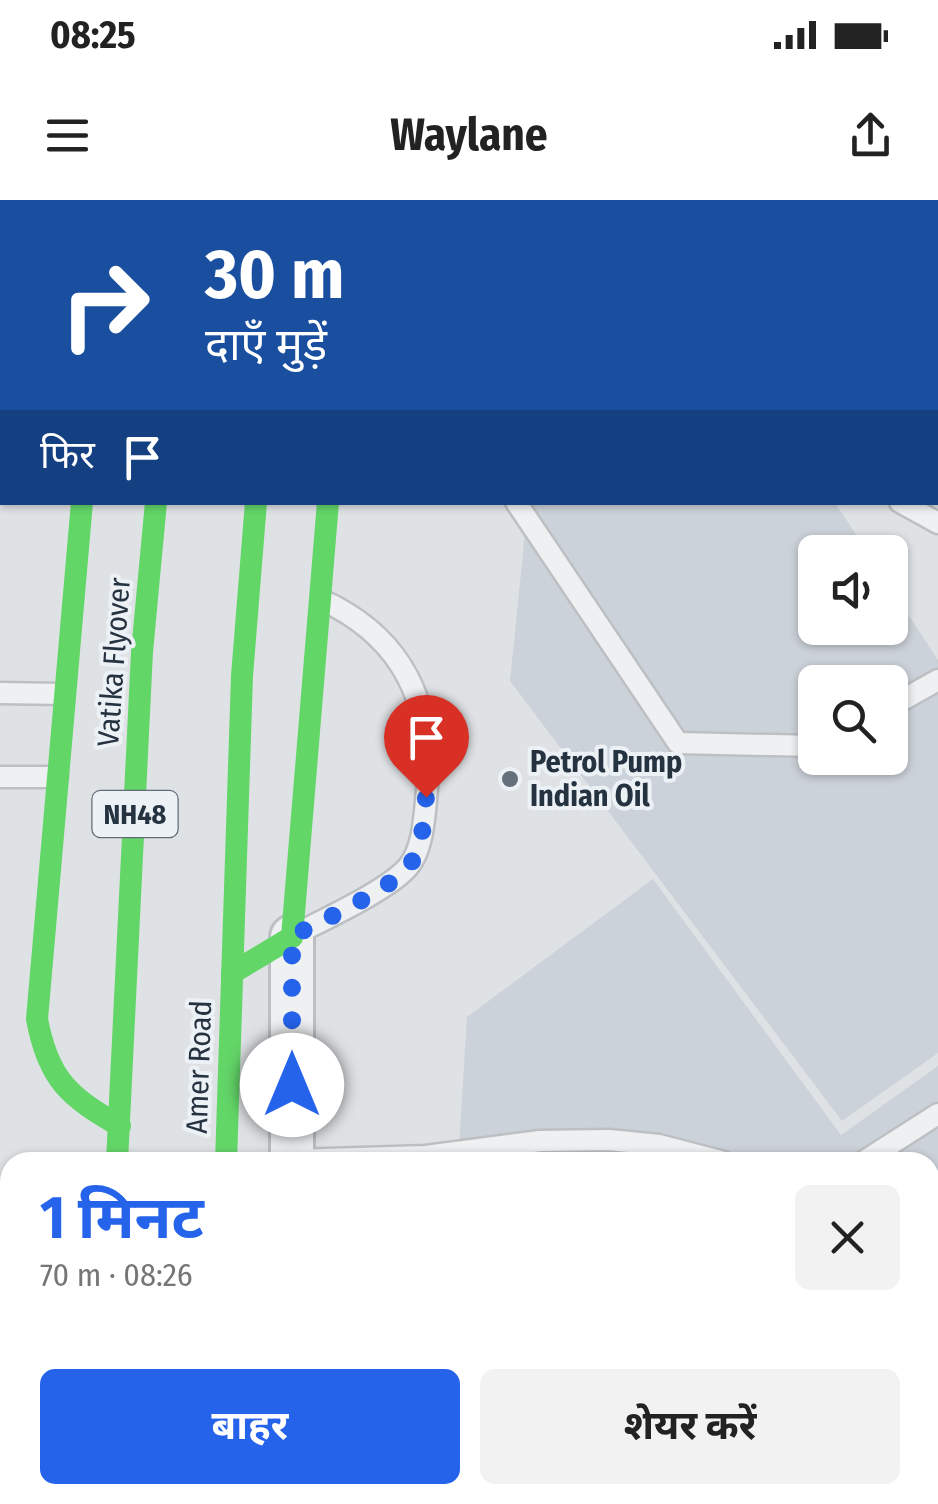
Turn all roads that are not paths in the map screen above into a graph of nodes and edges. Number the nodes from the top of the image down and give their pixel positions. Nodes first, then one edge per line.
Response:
1 (82, 505) edge
2 (156, 505) edge
3 (256, 505) edge
4 (328, 505) edge
5 (518, 505) edge
6 (906, 505) edge
7 (938, 523) edge
8 (320, 599) junction
9 (938, 680) edge
10 (0, 693) edge
11 (66, 694) junction
12 (908, 697) edge
13 (798, 746) edge
14 (0, 777) edge
15 (59, 777) junction
16 (292, 936) junction
17 (232, 972) junction
18 (938, 1114) edge
19 (120, 1126) junction
20 (117, 1152) edge
21 (226, 1152) edge
22 (292, 1152) edge
23 (456, 1152) edge
24 (686, 1152) edge
25 (879, 1152) edge

1 - 11 main road
2 - 19 main road, Vatika Flyover / NH48
3 - 17 main road
4 - 8 main road
5 - 13 lane
6 - 7 lane
8 - 16 main road
8 - 16 lane
9 - 12 lane
10 - 11 lane
11 - 15 main road
14 - 15 lane
15 - 19 main road
16 - 17 main road
16 - 22 street
17 - 21 main road, Amer Road
18 - 25 lane
19 - 20 main road, NH48
23 - 24 lane

